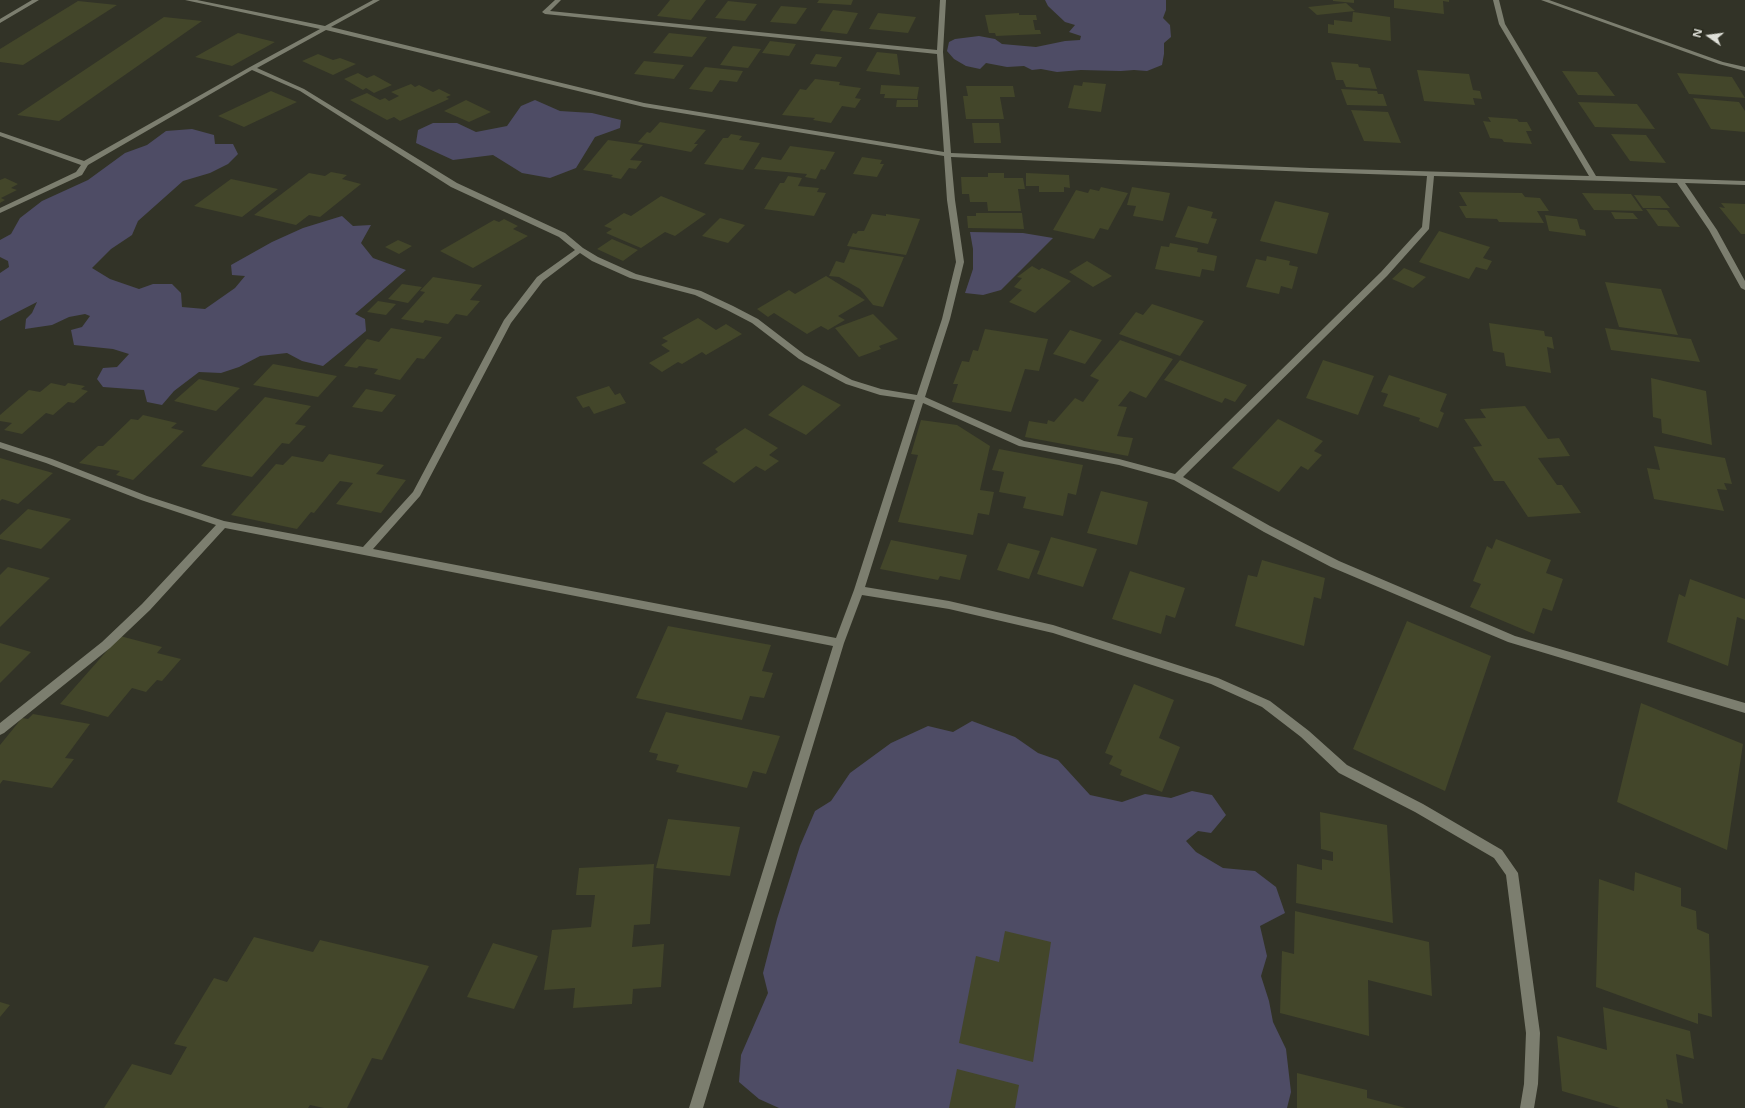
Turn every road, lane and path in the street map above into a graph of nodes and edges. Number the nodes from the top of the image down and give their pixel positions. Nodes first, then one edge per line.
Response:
1 (36, 0) edge
2 (188, 0) edge
3 (377, 0) edge
4 (558, 0) edge
5 (943, 0) edge
6 (1496, 0) edge
7 (1544, 0) edge
8 (208, 1) edge
9 (0, 21) edge
10 (326, 28) junction
11 (940, 52) junction
12 (252, 68) junction
13 (1745, 69) edge
14 (0, 134) edge
15 (948, 155) junction
16 (86, 164) junction
17 (1431, 174) junction
18 (1594, 179) junction
19 (1680, 182) junction
20 (1745, 183) edge
21 (0, 211) edge
22 (580, 250) junction
23 (1744, 285) edge
24 (919, 398) junction
25 (0, 445) edge
26 (1177, 478) junction
27 (223, 524) junction
28 (366, 551) junction
29 (859, 590) junction
30 (839, 643) junction
31 (1745, 708) edge
32 (0, 730) edge
33 (696, 1108) edge
34 (1527, 1108) edge

1 - 9 street
2 - 8 street
3 - 10 street
4 - 11 street
5 - 11 street
6 - 18 street
7 - 13 street
8 - 10 street
10 - 12 street
10 - 15 street
11 - 15 street
12 - 16 street
12 - 22 street
14 - 16 street
15 - 17 street
15 - 24 street
16 - 21 street
17 - 18 street
17 - 26 street
18 - 19 street
19 - 20 street
19 - 23 street
22 - 24 street
22 - 28 street
24 - 26 street
24 - 29 street
25 - 27 street
26 - 31 street
27 - 28 street
27 - 32 street
28 - 30 street
29 - 30 street
29 - 34 street
30 - 33 street

